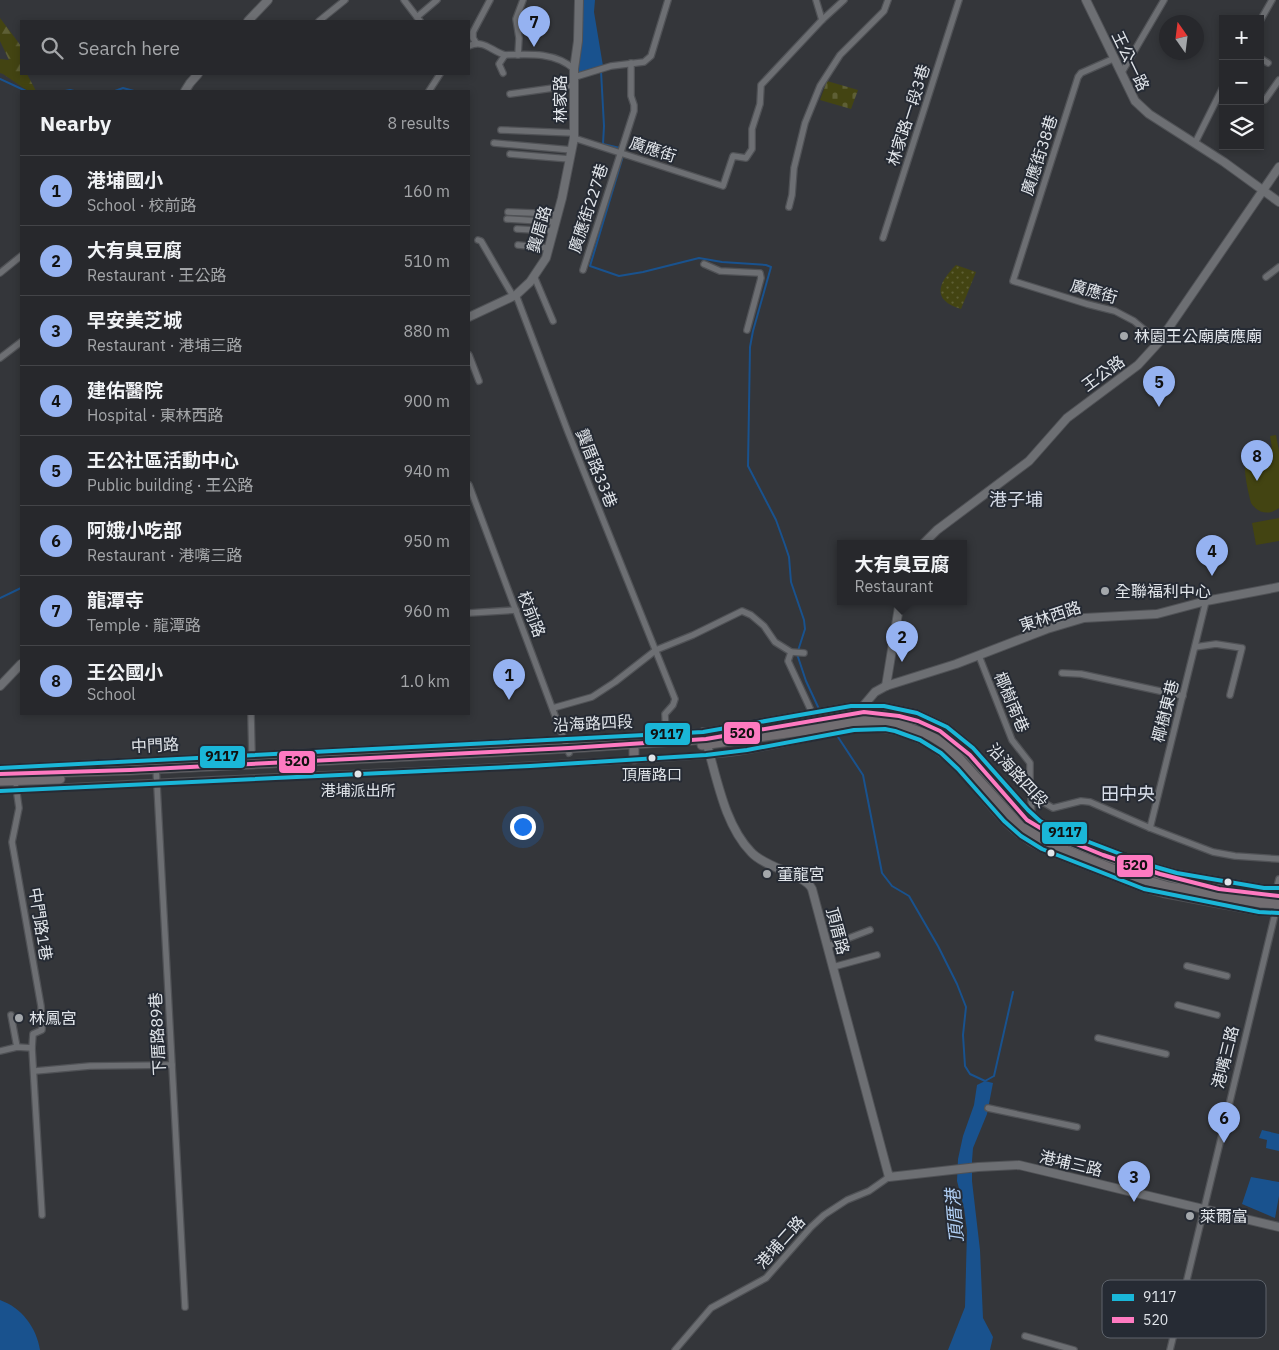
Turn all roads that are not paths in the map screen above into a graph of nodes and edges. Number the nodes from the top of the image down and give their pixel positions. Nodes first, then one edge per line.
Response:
1 (268, 0) edge
2 (345, 0) edge
3 (404, 0) edge
4 (437, 0) edge
5 (490, 0) edge
6 (523, 0) edge
7 (579, 0) edge
8 (668, 0) edge
9 (816, 0) edge
10 (844, 0) edge
11 (888, 0) edge
12 (960, 0) edge
13 (1086, 0) edge
14 (1164, 0) edge
15 (1272, 0) edge
16 (1263, 15) edge
17 (419, 19) edge
18 (249, 20) edge
19 (321, 20) edge
20 (822, 20) junction
21 (476, 43) junction
22 (470, 46) edge
23 (505, 55) junction
24 (518, 55) junction
25 (1115, 58) junction
26 (1263, 60) edge
27 (631, 63) junction
28 (1268, 63) dead end
29 (574, 68) junction
30 (1122, 72) junction
31 (503, 73) dead end
32 (197, 75) edge
33 (439, 75) edge
34 (1279, 80) edge
35 (575, 81) junction
36 (186, 90) edge
37 (430, 90) edge
38 (510, 94) dead end
39 (1219, 94) edge
40 (1264, 100) edge
41 (501, 130) dead end
42 (574, 135) junction
43 (494, 143) dead end
44 (1195, 143) junction
45 (572, 150) junction
46 (510, 154) dead end
47 (623, 154) junction
48 (570, 159) junction
49 (1279, 167) edge
50 (1264, 190) junction
51 (562, 198) joint
52 (1279, 202) edge
53 (789, 207) dead end
54 (508, 212) dead end
55 (558, 214) junction
56 (507, 219) dead end
57 (556, 222) junction
58 (517, 229) dead end
59 (553, 231) junction
60 (883, 238) dead end
61 (478, 240) dead end
62 (518, 245) dead end
63 (549, 248) junction
64 (20, 257) edge
65 (704, 264) dead end
66 (1279, 268) edge
67 (583, 270) dead end
68 (0, 273) edge
69 (534, 276) junction
70 (1266, 277) dead end
71 (1013, 281) joint
72 (515, 295) junction
73 (470, 317) edge
74 (552, 322) dead end
75 (746, 330) dead end
76 (1159, 342) junction
77 (20, 343) edge
78 (0, 357) edge
79 (470, 358) edge
80 (479, 380) dead end
81 (470, 488) edge
82 (927, 540) edge
83 (1279, 587) edge
84 (1206, 601) junction
85 (899, 605) edge
86 (516, 610) junction
87 (470, 613) edge
88 (1195, 647) junction
89 (656, 650) junction
90 (791, 652) junction
91 (803, 653) dead end
92 (979, 656) junction
93 (20, 665) edge
94 (1062, 673) dead end
95 (0, 686) edge
96 (886, 686) junction
97 (1230, 695) dead end
98 (1183, 696) junction
99 (553, 708) junction
100 (251, 715) edge
101 (865, 717) junction
102 (824, 723) junction
103 (666, 734) junction
104 (705, 739) junction
105 (568, 747) junction
106 (634, 749) junction
107 (432, 754) junction
108 (252, 755) junction
109 (710, 755) junction
110 (634, 759) junction
111 (394, 760) junction
112 (226, 764) junction
113 (0, 768) edge
114 (433, 770) joint
115 (156, 771) junction
116 (0, 774) edge
117 (15, 774) junction
118 (226, 780) junction
119 (0, 781) edge
120 (980, 787) junction
121 (16, 790) junction
122 (0, 792) edge
123 (1031, 795) junction
124 (1032, 814) junction
125 (1150, 828) junction
126 (1032, 830) junction
127 (1033, 845) junction
128 (1279, 859) edge
129 (1279, 879) edge
130 (1277, 901) edge
131 (870, 930) dead end
132 (828, 946) junction
133 (877, 954) dead end
134 (1187, 966) dead end
135 (833, 967) junction
136 (1227, 976) dead end
137 (1178, 1005) dead end
138 (11, 1015) dead end
139 (1217, 1015) dead end
140 (1098, 1038) dead end
141 (17, 1047) junction
142 (32, 1048) junction
143 (0, 1051) edge
144 (1166, 1054) dead end
145 (172, 1066) junction
146 (35, 1071) junction
147 (988, 1108) dead end
148 (1077, 1127) dead end
149 (889, 1176) junction
150 (1203, 1208) junction
151 (42, 1215) dead end
152 (1279, 1227) edge
153 (1186, 1280) edge
154 (185, 1307) dead end
155 (1025, 1336) dead end
156 (675, 1350) edge
157 (1074, 1350) edge

1 - 18 street
2 - 19 street
3 - 17 street
4 - 17 street
5 - 21 street
6 - 24 street
7 - 29 street, 林家路
8 - 27 street
9 - 20 street
10 - 20 street
11 - 53 street
12 - 60 street, 林家路一段3巷
13 - 25 street, 王公一路
14 - 30 street
15 - 16 street
20 - 47 street, 廣應街
21 - 22 street
21 - 23 street
23 - 24 street
23 - 31 street
24 - 29 street
25 - 30 street, 王公一路
25 - 71 street, 廣應街38巷
26 - 28 street
27 - 35 street
27 - 47 street, 廣應街227巷
29 - 35 street, 林家路
30 - 44 street, 王公一路
32 - 36 street
33 - 37 street
34 - 40 street
35 - 38 street
35 - 42 street, 林家路
39 - 44 street
41 - 42 street, 廣應街
42 - 45 street, 林家路
42 - 47 street, 廣應街
43 - 45 street
44 - 50 street, 王公一路
45 - 48 street, 林家路
46 - 48 street
47 - 67 street, 廣應街227巷
48 - 51 street, 林家路
49 - 50 street, 王公路
50 - 52 street, 王公一路
50 - 76 street, 王公路
51 - 55 street, 龔厝路
54 - 55 street
55 - 57 street, 龔厝路
56 - 57 street
57 - 59 street, 龔厝路
58 - 59 street
59 - 63 street, 龔厝路
61 - 72 street, 龔厝路33巷
62 - 63 street
63 - 69 street, 龔厝路
64 - 68 street
65 - 75 street
66 - 70 street
69 - 72 street, 龔厝路
69 - 74 street
71 - 76 street, 廣應街
72 - 73 street, 龔厝路
72 - 89 street, 龔厝路33巷
76 - 82 street, 王公路
77 - 78 street
79 - 80 street
81 - 86 street, 校前路
83 - 84 street, 東林西路
84 - 88 street, 椰樹東巷
84 - 92 street, 東林西路
85 - 96 street
86 - 87 street
86 - 99 street, 校前路
88 - 97 street
88 - 98 street, 椰樹東巷
89 - 90 street
89 - 99 street
89 - 103 street, 龔厝路33巷
90 - 91 street
90 - 102 street
92 - 96 street, 東林西路
92 - 123 street, 椰樹南巷
93 - 95 street
94 - 98 street
96 - 101 street, 東林西路
98 - 125 street, 椰樹東巷
99 - 105 street, 校前路
100 - 108 street
101 - 102 main road
101 - 102 street, 沿海路四段
101 - 120 main road, 沿海路四段
101 - 124 street, 沿海路四段
101 - 126 main road, 沿海路四段
102 - 104 main road, 沿海路四段
102 - 109 street, 沿海路四段
103 - 104 street, 沿海路四段
103 - 105 street, 沿海路四段
104 - 105 main road, 沿海路四段
104 - 106 main road, 沿海路四段
104 - 109 street, 頂厝路
105 - 106 main road, 沿海路四段
105 - 107 main road, 沿海路四段
105 - 107 street, 沿海路四段
106 - 110 main road
107 - 111 main road, 中門路
107 - 111 street, 中門路
108 - 111 street, 中門路
108 - 112 street, 中門路
109 - 110 street, 沿海路四段
109 - 132 street, 頂厝路
110 - 114 street, 沿海路四段
111 - 112 main road, 中門路
111 - 114 street, 中門路
111 - 118 street, 中門路
112 - 115 main road, 中門路
112 - 115 street, 中門路
112 - 118 street
113 - 117 street, 中門路
115 - 117 main road, 中門路
115 - 117 street, 中門路
115 - 118 street, 中門路
115 - 121 street, 中門路
115 - 145 street, 下厝路89巷
116 - 117 main road, 中門路
117 - 119 main road, 中門路
117 - 121 street, 中門路1巷
120 - 126 main road, 沿海路四段
120 - 127 street, 沿海路四段
121 - 122 street, 中門路
121 - 142 street, 中門路1巷
123 - 124 street, 椰樹南巷
123 - 125 street
124 - 126 street, 椰樹南巷
124 - 130 street, 沿海路四段
125 - 128 street
126 - 127 street, 椰樹南巷
126 - 130 main road, 沿海路四段
127 - 130 street, 沿海路四段
129 - 130 street, 港嘴三路
130 - 150 street, 港嘴三路
131 - 132 street
132 - 135 street, 頂厝路
133 - 135 street
134 - 136 street
135 - 149 street, 頂厝路
137 - 139 street
138 - 141 street
140 - 144 street
141 - 142 street
141 - 143 street
142 - 146 street
145 - 146 street
145 - 154 street, 下厝路89巷
146 - 151 street
147 - 148 street
149 - 150 street, 港埔三路
149 - 156 street, 港埔二路
150 - 152 street, 港埔三路
150 - 153 street, 港嘴三路
155 - 157 street

